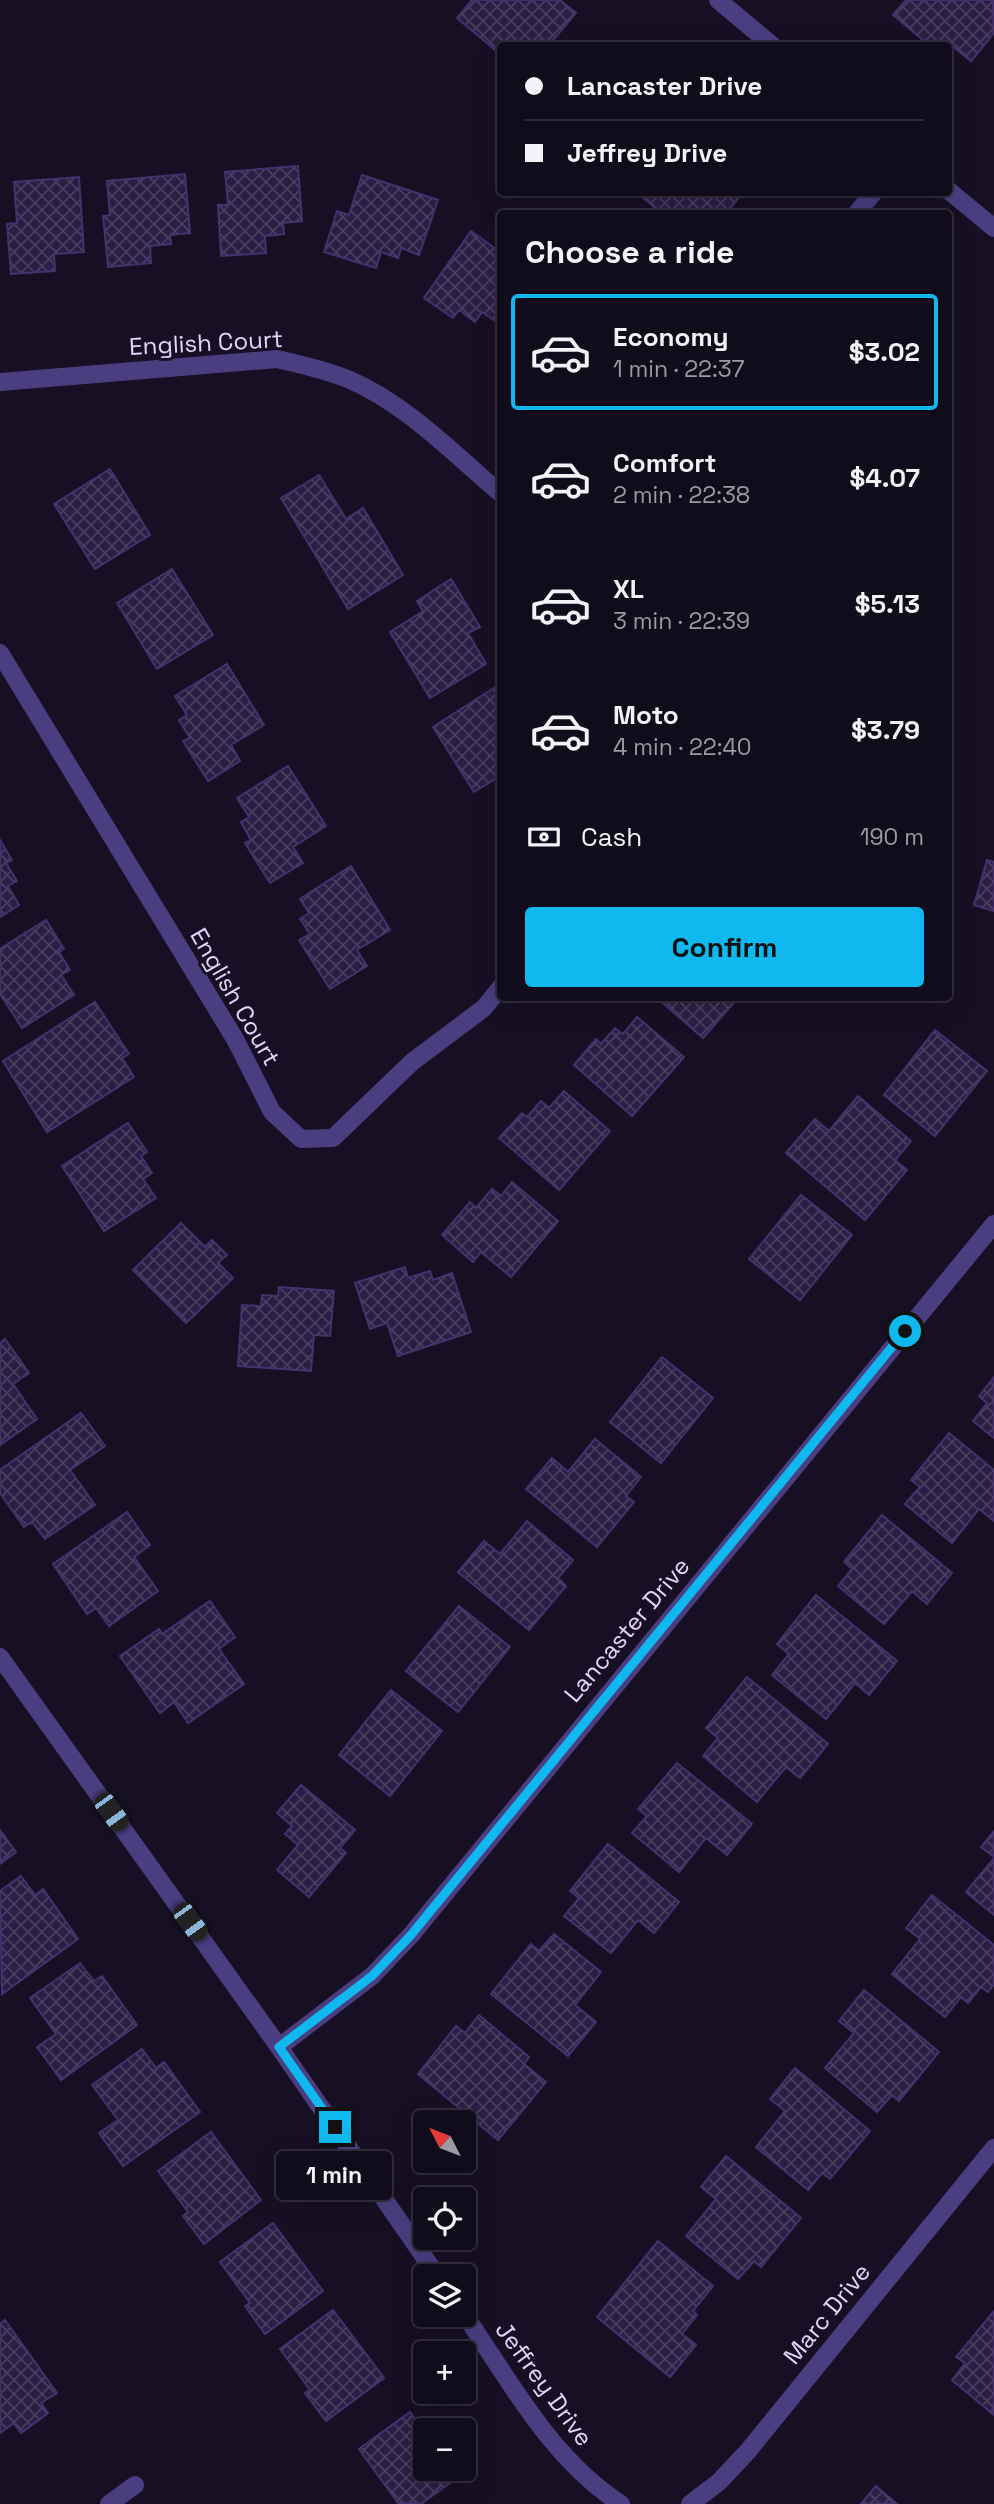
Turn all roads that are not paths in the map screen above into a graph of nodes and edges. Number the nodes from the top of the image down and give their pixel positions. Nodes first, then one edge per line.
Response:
1 (718, 0) edge
2 (768, 42) edge
3 (952, 193) edge
4 (871, 196) edge
5 (859, 210) edge
6 (994, 229) edge
7 (0, 382) edge
8 (497, 491) edge
9 (0, 653) edge
10 (497, 992) edge
11 (994, 1224) edge
12 (0, 1657) edge
13 (279, 2047) junction
14 (994, 2148) edge
15 (429, 2264) edge
16 (473, 2327) edge
17 (135, 2485) dead end
18 (109, 2504) edge
19 (621, 2504) edge
20 (690, 2504) edge

1 - 2 street
3 - 6 street
4 - 5 street
7 - 8 street, English Court
9 - 10 street, English Court
11 - 13 street, Lancaster Drive
12 - 13 street
13 - 15 street
14 - 20 street, Marc Drive
16 - 19 street, Jeffrey Drive
17 - 18 street

